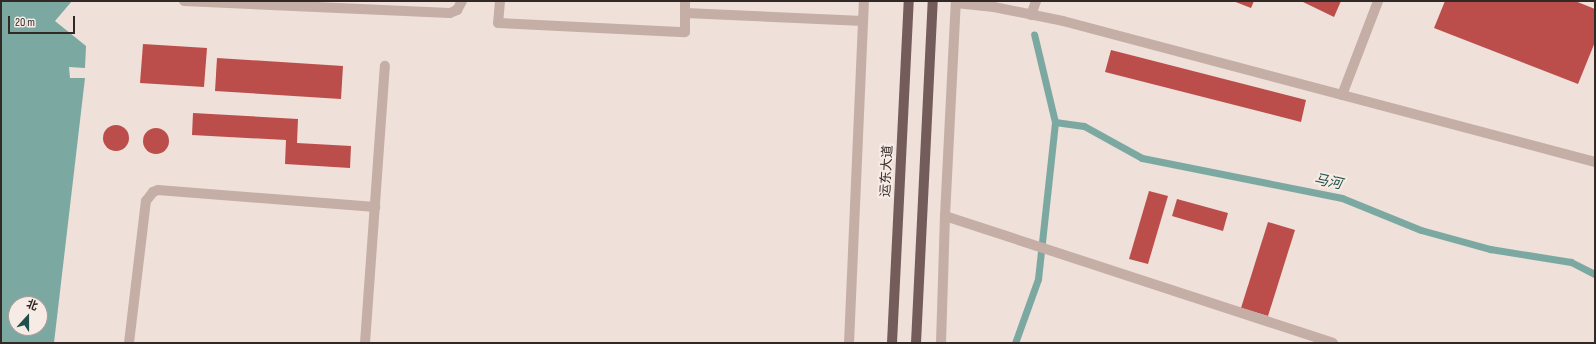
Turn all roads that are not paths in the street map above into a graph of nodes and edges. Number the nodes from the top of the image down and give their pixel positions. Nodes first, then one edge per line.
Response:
1 (184, 1) edge
2 (462, 1) edge
3 (500, 1) edge
4 (686, 1) edge
5 (864, 1) edge
6 (908, 1) edge
7 (933, 1) edge
8 (1036, 1) edge
9 (1378, 1) edge
10 (956, 2) edge
11 (685, 13) junction
12 (1031, 15) junction
13 (863, 21) junction
14 (385, 66) dead end
15 (1342, 95) junction
16 (1595, 162) edge
17 (375, 206) junction
18 (945, 216) junction
19 (129, 343) edge
20 (365, 343) edge
21 (849, 343) edge
22 (892, 343) edge
23 (916, 343) edge
24 (942, 343) edge
25 (1333, 343) edge

1 - 2 lane
3 - 11 lane
4 - 11 lane
5 - 13 lane
6 - 22 main road, 运东大道
7 - 23 main road
8 - 12 lane
9 - 15 lane
10 - 12 lane
10 - 18 lane
11 - 13 lane
12 - 15 lane
13 - 21 lane
14 - 17 lane
15 - 16 lane
17 - 19 lane
17 - 20 lane
18 - 24 lane
18 - 25 lane

